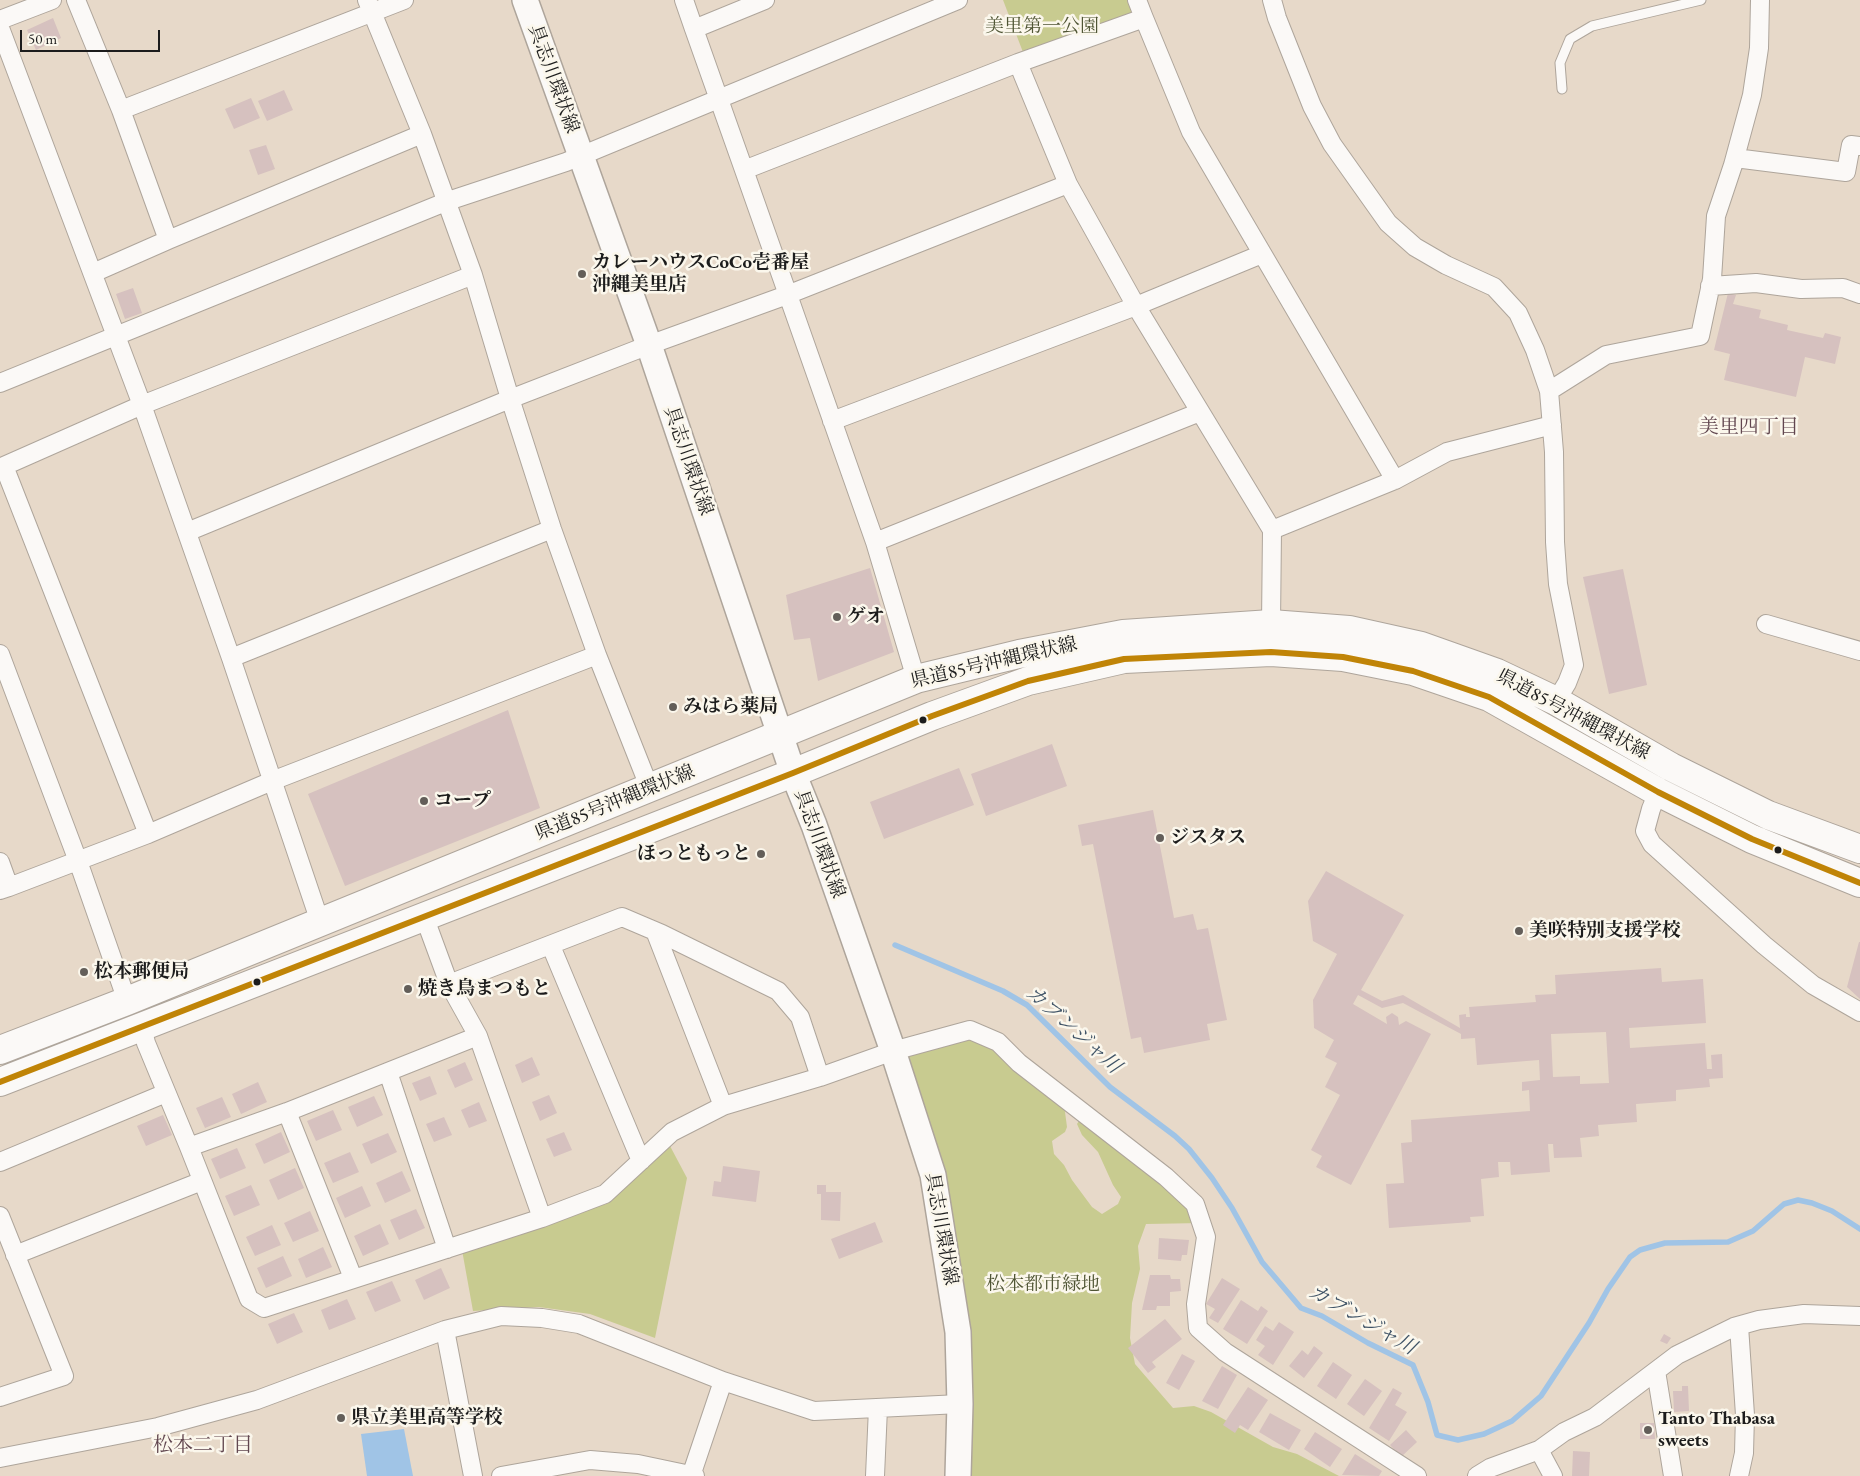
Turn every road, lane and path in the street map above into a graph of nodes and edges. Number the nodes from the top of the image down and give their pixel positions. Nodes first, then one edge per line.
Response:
1 (52, 0) edge
2 (76, 0) edge
3 (404, 0) edge
4 (525, 0) edge
5 (684, 0) edge
6 (765, 0) edge
7 (958, 0) edge
8 (1137, 0) edge
9 (1272, 0) edge
10 (1702, 0) edge
11 (1760, 0) edge
12 (369, 6) edge
13 (1144, 18) junction
14 (0, 20) edge
15 (0, 28) edge
16 (694, 28) junction
17 (1018, 63) junction
18 (1562, 89) dead end
19 (719, 99) junction
20 (121, 110) junction
21 (422, 134) junction
22 (1860, 146) edge
23 (581, 156) junction
24 (1735, 158) junction
25 (744, 170) junction
26 (1068, 184) junction
27 (448, 201) junction
28 (168, 240) junction
29 (1262, 254) junction
30 (93, 273) junction
31 (473, 275) junction
32 (1710, 286) junction
33 (1860, 294) edge
34 (787, 295) junction
35 (1136, 306) junction
36 (117, 337) junction
37 (649, 345) junction
38 (0, 383) edge
39 (1549, 391) junction
40 (510, 399) junction
41 (142, 405) junction
42 (1200, 412) junction
43 (832, 422) junction
44 (1552, 424) junction
45 (2, 466) edge
46 (1395, 480) junction
47 (552, 529) junction
48 (1272, 530) junction
49 (187, 532) junction
50 (875, 542) junction
51 (1271, 624) junction
52 (1766, 624) dead end
53 (1860, 651) edge
54 (0, 654) edge
55 (597, 654) junction
56 (231, 658) junction
57 (916, 679) junction
58 (1556, 701) junction
59 (781, 734) junction
60 (793, 773) junction
61 (272, 781) junction
62 (650, 789) junction
63 (1658, 792) junction
64 (148, 834) junction
65 (1860, 849) edge
66 (78, 861) junction
67 (0, 862) edge
68 (1860, 883) edge
69 (4, 889) edge
70 (424, 916) junction
71 (320, 922) junction
72 (655, 931) junction
73 (551, 946) junction
74 (449, 984) junction
75 (127, 1001) junction
76 (1860, 1012) edge
77 (142, 1027) junction
78 (478, 1036) junction
79 (0, 1050) edge
80 (893, 1051) junction
81 (388, 1072) junction
82 (820, 1076) junction
83 (0, 1082) edge
84 (166, 1093) junction
85 (724, 1106) junction
86 (287, 1112) junction
87 (189, 1146) junction
88 (641, 1161) junction
89 (0, 1162) edge
90 (202, 1181) junction
91 (0, 1216) edge
92 (542, 1218) junction
93 (447, 1249) junction
94 (15, 1254) junction
95 (353, 1278) junction
96 (1860, 1316) edge
97 (1739, 1326) junction
98 (445, 1330) junction
99 (1656, 1371) junction
100 (723, 1381) junction
101 (0, 1397) edge
102 (960, 1404) junction
103 (878, 1408) junction
104 (1539, 1450) junction
105 (0, 1458) edge
106 (473, 1476) edge
107 (501, 1476) edge
108 (693, 1476) edge
109 (875, 1476) edge
110 (958, 1476) edge
111 (1416, 1476) edge
112 (1477, 1476) edge
113 (1553, 1476) edge
114 (1673, 1476) edge
115 (1739, 1476) edge

1 - 14 street
2 - 20 street
3 - 12 street
4 - 23 main road, 具志川環状線
5 - 16 street
6 - 16 street
7 - 19 street
8 - 13 street
9 - 39 street
10 - 18 lane
11 - 24 street
12 - 20 street
12 - 21 street
13 - 17 street
13 - 29 street
15 - 30 street
16 - 19 street
17 - 25 street
17 - 26 street
19 - 23 street
19 - 25 street
20 - 28 street
21 - 27 street
21 - 28 street
22 - 24 street
23 - 27 street
23 - 37 main road, 具志川環状線
24 - 32 street
25 - 34 street
26 - 34 street
26 - 35 street
27 - 31 street
27 - 36 street
28 - 30 street
29 - 35 street
29 - 46 street
30 - 36 street
31 - 40 street
31 - 41 street
32 - 33 street
32 - 39 street
34 - 37 street
34 - 43 street
35 - 42 street
35 - 43 street
36 - 38 street
36 - 41 street
37 - 40 street
37 - 59 main road, 具志川環状線
39 - 44 street
40 - 47 street
40 - 49 street
41 - 45 street
41 - 49 street
42 - 48 street
42 - 50 street
43 - 50 street
44 - 46 street
44 - 58 street
45 - 64 street
46 - 48 street
47 - 55 street
47 - 56 street
48 - 51 street
49 - 56 street
50 - 57 street
51 - 57 main road, 県道85号沖縄環状線
51 - 58 main road, 県道85号沖縄環状線
52 - 53 street
54 - 66 street
55 - 61 street
55 - 62 street
56 - 61 street
57 - 59 main road, 県道85号沖縄環状線
58 - 65 main road, 県道85号沖縄環状線
59 - 60 main road, 具志川環状線
59 - 62 main road, 県道85号沖縄環状線
60 - 63 main road, 県道85号沖縄環状線
60 - 70 main road, 県道85号沖縄環状線
60 - 80 main road, 具志川環状線
61 - 64 street
61 - 71 street
62 - 71 main road, 県道85号沖縄環状線
63 - 68 main road, 県道85号沖縄環状線
63 - 76 street
64 - 66 street
66 - 69 street
66 - 75 street
67 - 69 street
70 - 74 street
70 - 77 main road, 県道85号沖縄環状線
71 - 75 main road, 県道85号沖縄環状線
72 - 73 street
72 - 82 street
72 - 85 street
73 - 74 street
73 - 88 street
74 - 78 street
75 - 79 main road, 県道85号沖縄環状線
77 - 83 main road, 県道85号沖縄環状線
77 - 84 street
78 - 81 street
78 - 92 street
80 - 82 street
80 - 102 main road, 具志川環状線
80 - 111 street
81 - 86 street
81 - 93 street
82 - 85 street
84 - 87 street
84 - 89 street
85 - 88 street
86 - 87 street
86 - 95 street
87 - 90 street
88 - 92 street
90 - 94 street
90 - 95 street
91 - 94 street
92 - 93 street
93 - 95 street
94 - 101 street
96 - 97 street
97 - 99 street
97 - 115 street
98 - 100 street
98 - 105 street
98 - 106 street
99 - 104 street
99 - 114 street
100 - 103 street
100 - 108 street
102 - 103 street
102 - 110 main road, 具志川環状線
103 - 109 street
104 - 112 street
104 - 113 street
107 - 108 street

